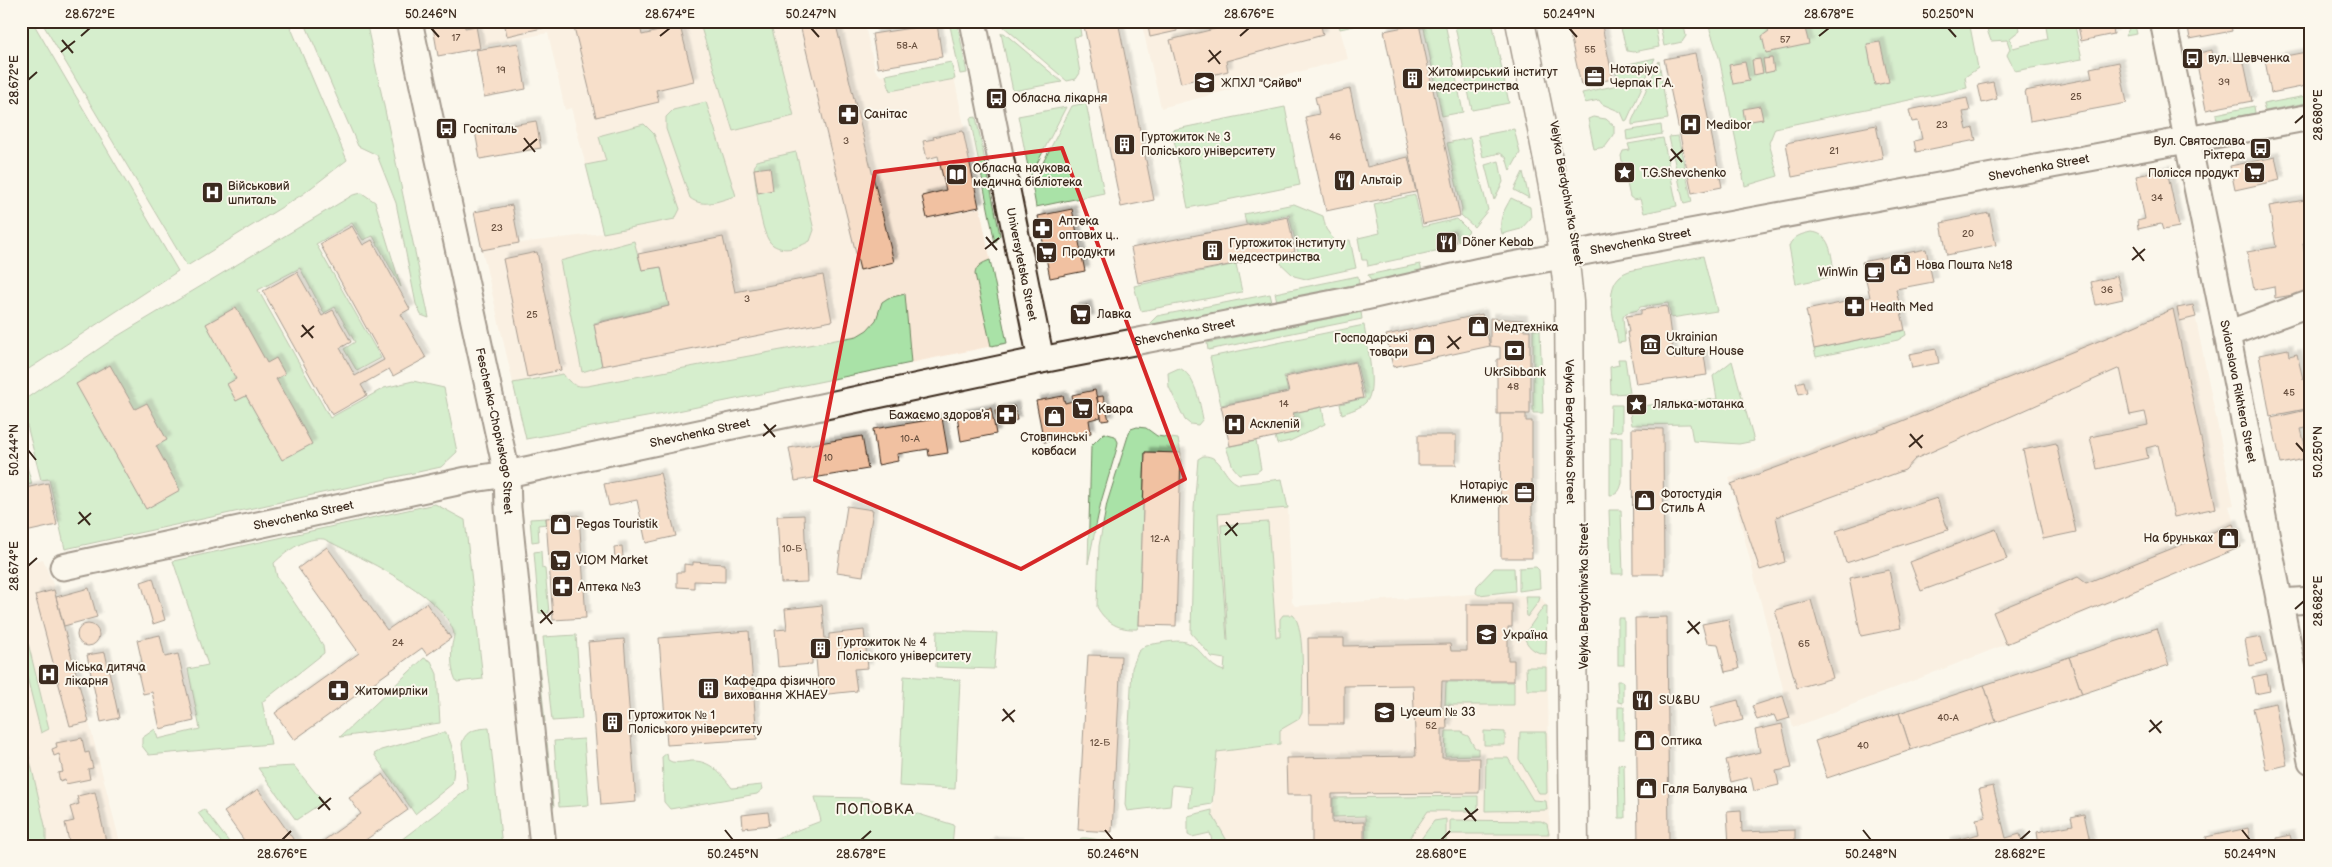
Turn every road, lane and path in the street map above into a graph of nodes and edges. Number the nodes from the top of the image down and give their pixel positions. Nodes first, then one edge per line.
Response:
1 (409, 21) edge
2 (973, 21) edge
3 (1520, 21) edge
4 (1534, 21) edge
5 (2163, 21) edge
6 (2311, 117) edge
7 (2188, 140) junction
8 (1572, 253) junction
9 (2311, 303) edge
10 (2227, 334) junction
11 (1041, 360) junction
12 (507, 474) junction
13 (63, 568) dead end
14 (2311, 600) edge
15 (2279, 602) junction
16 (2311, 761) edge
17 (543, 846) edge
18 (1574, 846) edge
19 (1585, 846) edge

1 - 12 street, Feschenka-Chopivskogo Street
2 - 11 street, Universytetska Street
3 - 8 highway, Velyka Berdychivska Street
4 - 8 highway, Velyka Berdychivs'ka Street
5 - 7 street, Sviatoslava Rikhtera Street
6 - 7 street, Shevchenka Street
7 - 8 street, Shevchenka Street
7 - 10 street, Sviatoslava Rikhtera Street
8 - 11 street, Shevchenka Street
8 - 18 highway, Velyka Berdychivska Street
8 - 19 highway, Velyka Berdychivs'ka Street
9 - 10 street
10 - 15 street, Sviatoslava Rikhtera Street
11 - 12 street, Shevchenka Street
12 - 13 street, Shevchenka Street
12 - 17 street, Feschenka-Chopivskogo Street
14 - 15 street
15 - 16 street, Sviatoslava Rikhtera Street

